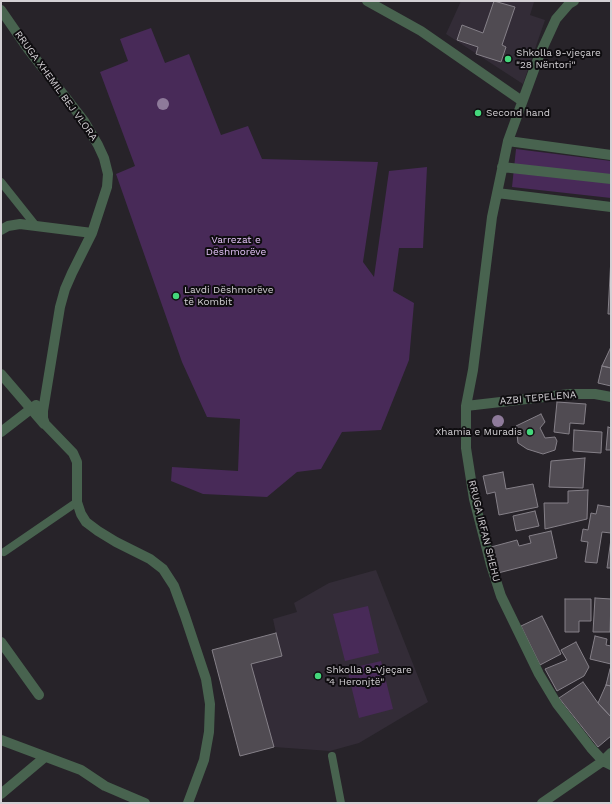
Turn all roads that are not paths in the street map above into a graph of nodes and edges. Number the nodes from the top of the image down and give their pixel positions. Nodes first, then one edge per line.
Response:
1 (367, 1) edge
2 (574, 1) edge
3 (1, 10) edge
4 (522, 101) junction
5 (508, 141) junction
6 (611, 155) edge
7 (502, 167) junction
8 (611, 179) edge
9 (1, 182) edge
10 (497, 193) junction
11 (611, 206) edge
12 (36, 226) junction
13 (1, 230) edge
14 (92, 233) junction
15 (1, 374) edge
16 (45, 396) junction
17 (611, 397) edge
18 (466, 406) junction
19 (31, 408) junction
20 (45, 424) junction
21 (1, 432) edge
22 (77, 502) junction
23 (4, 552) dead end
24 (1, 642) edge
25 (38, 695) dead end
26 (1, 740) edge
27 (611, 753) edge
28 (332, 756) dead end
29 (45, 757) junction
30 (607, 763) edge
31 (1, 794) edge
32 (145, 803) edge
33 (188, 803) edge
34 (341, 803) edge
35 (542, 803) edge

1 - 4 street
2 - 4 street, RRUGA IRFAN SHEHU
3 - 14 street, RRUGA XHEMIL BEJ VLORA
4 - 5 street, RRUGA IRFAN SHEHU
5 - 6 street
5 - 7 street, RRUGA IRFAN SHEHU
7 - 8 street
7 - 10 street, RRUGA IRFAN SHEHU
9 - 12 lane
10 - 11 street
10 - 18 street, RRUGA IRFAN SHEHU
12 - 13 street
12 - 14 street
14 - 16 street, RRUGA XHEMIL BEJ VLORA
15 - 19 street
16 - 19 street
16 - 20 street, RRUGA XHEMIL BEJ VLORA
17 - 18 street, AZBI TEPELENA
18 - 30 street, RRUGA IRFAN SHEHU
19 - 20 street
19 - 21 street
20 - 22 street
22 - 23 lane
22 - 33 street
24 - 25 street
26 - 29 street
27 - 30 street
28 - 34 lane
29 - 31 street
29 - 32 street
30 - 35 street

